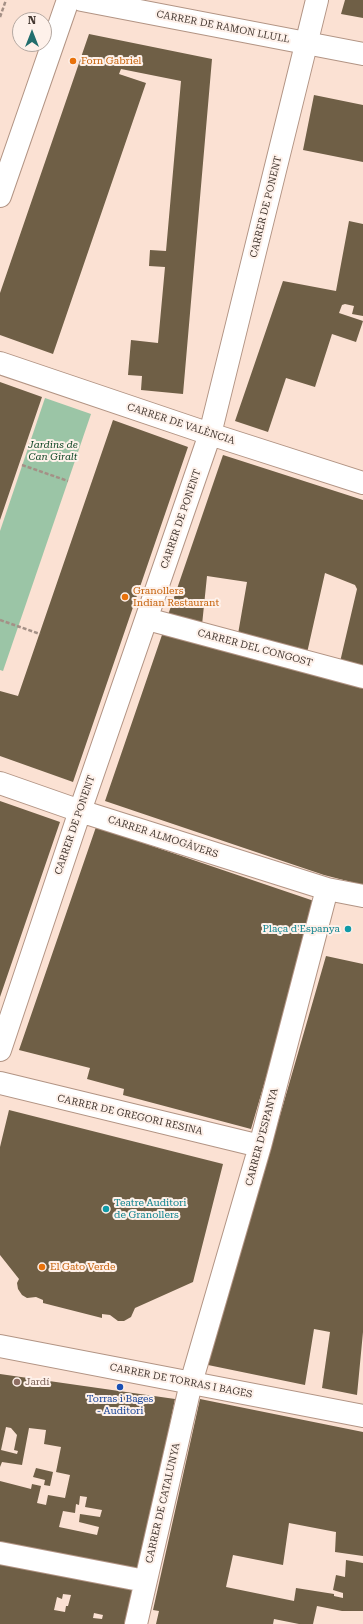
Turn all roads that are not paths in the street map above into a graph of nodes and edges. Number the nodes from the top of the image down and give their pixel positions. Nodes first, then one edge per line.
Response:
1 (68, 0) edge
2 (82, 0) edge
3 (317, 0) edge
4 (306, 43) junction
5 (363, 54) edge
6 (0, 196) edge
7 (0, 363) edge
8 (210, 434) junction
9 (363, 482) edge
10 (147, 619) junction
11 (363, 678) edge
12 (0, 783) edge
13 (80, 811) junction
14 (327, 890) junction
15 (363, 896) edge
16 (0, 1050) edge
17 (0, 1083) edge
18 (260, 1146) junction
19 (0, 1346) edge
20 (191, 1383) junction
21 (363, 1415) edge
22 (0, 1553) edge
23 (145, 1581) junction
24 (136, 1624) edge

1 - 6 street
2 - 4 street, CARRER DE RAMON LLULL
3 - 4 street, CARRER DE PONENT
4 - 5 street, CARRER DE RAMON LLULL
4 - 8 street, CARRER DE PONENT
7 - 8 street, CARRER DE VALÈNCIA
8 - 9 street, CARRER DE VALÈNCIA
8 - 10 street, CARRER DE PONENT
10 - 11 street, CARRER DEL CONGOST
10 - 13 street, CARRER DE PONENT
12 - 13 street, CARRER ALMOGÀVERS
13 - 14 street, CARRER ALMOGÀVERS
13 - 16 street, CARRER DE PONENT
14 - 15 street
14 - 18 street, CARRER D'ESPANYA
17 - 18 street, CARRER DE GREGORI RESINA
18 - 20 street, CARRER D'ESPANYA
19 - 20 street, CARRER DE TORRAS I BAGES
20 - 21 street, CARRER DE TORRAS I BAGES
20 - 23 street, CARRER DE CATALUNYA
22 - 23 street
23 - 24 street, CARRER DE CATALUNYA

